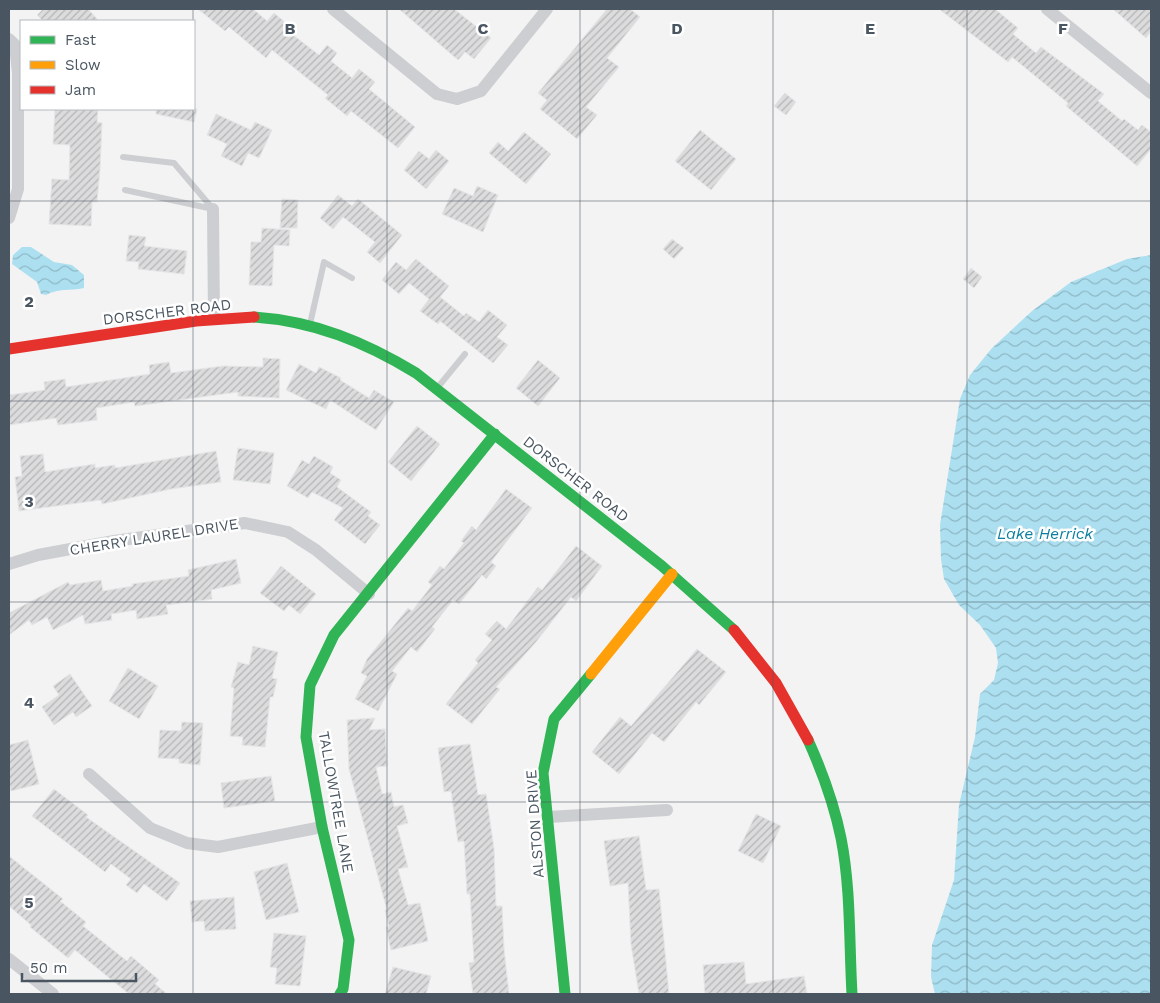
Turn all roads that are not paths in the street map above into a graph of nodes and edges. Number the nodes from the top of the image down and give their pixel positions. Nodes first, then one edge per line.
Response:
1 (333, 9) edge
2 (547, 9) edge
3 (1047, 9) edge
4 (9, 39) edge
5 (1151, 93) edge
6 (123, 156) dead end
7 (125, 190) dead end
8 (213, 209) junction
9 (9, 218) edge
10 (352, 278) dead end
11 (214, 319) junction
12 (310, 325) junction
13 (9, 348) edge
14 (465, 354) dead end
15 (437, 388) junction
16 (495, 434) junction
17 (9, 564) edge
18 (672, 574) junction
19 (369, 594) junction
20 (89, 774) dead end
21 (667, 810) dead end
22 (548, 817) junction
23 (322, 827) junction
24 (9, 959) edge
25 (52, 994) edge
26 (340, 994) edge
27 (565, 994) edge
28 (852, 994) edge

1 - 2 street
3 - 5 street
4 - 9 street
6 - 8 lane
7 - 8 lane
8 - 11 street
10 - 12 lane
11 - 12 street, DORSCHER ROAD
11 - 13 street, DORSCHER ROAD
12 - 15 street, DORSCHER ROAD
14 - 15 lane
15 - 16 street, DORSCHER ROAD
16 - 18 street, DORSCHER ROAD
16 - 19 street, TALLOWTREE LANE
17 - 19 street, CHERRY LAUREL DRIVE
18 - 22 street, ALSTON DRIVE
18 - 28 street, DORSCHER ROAD
19 - 23 street, TALLOWTREE LANE
20 - 23 street
21 - 22 street
22 - 27 street, ALSTON DRIVE
23 - 26 street, TALLOWTREE LANE
24 - 25 street

